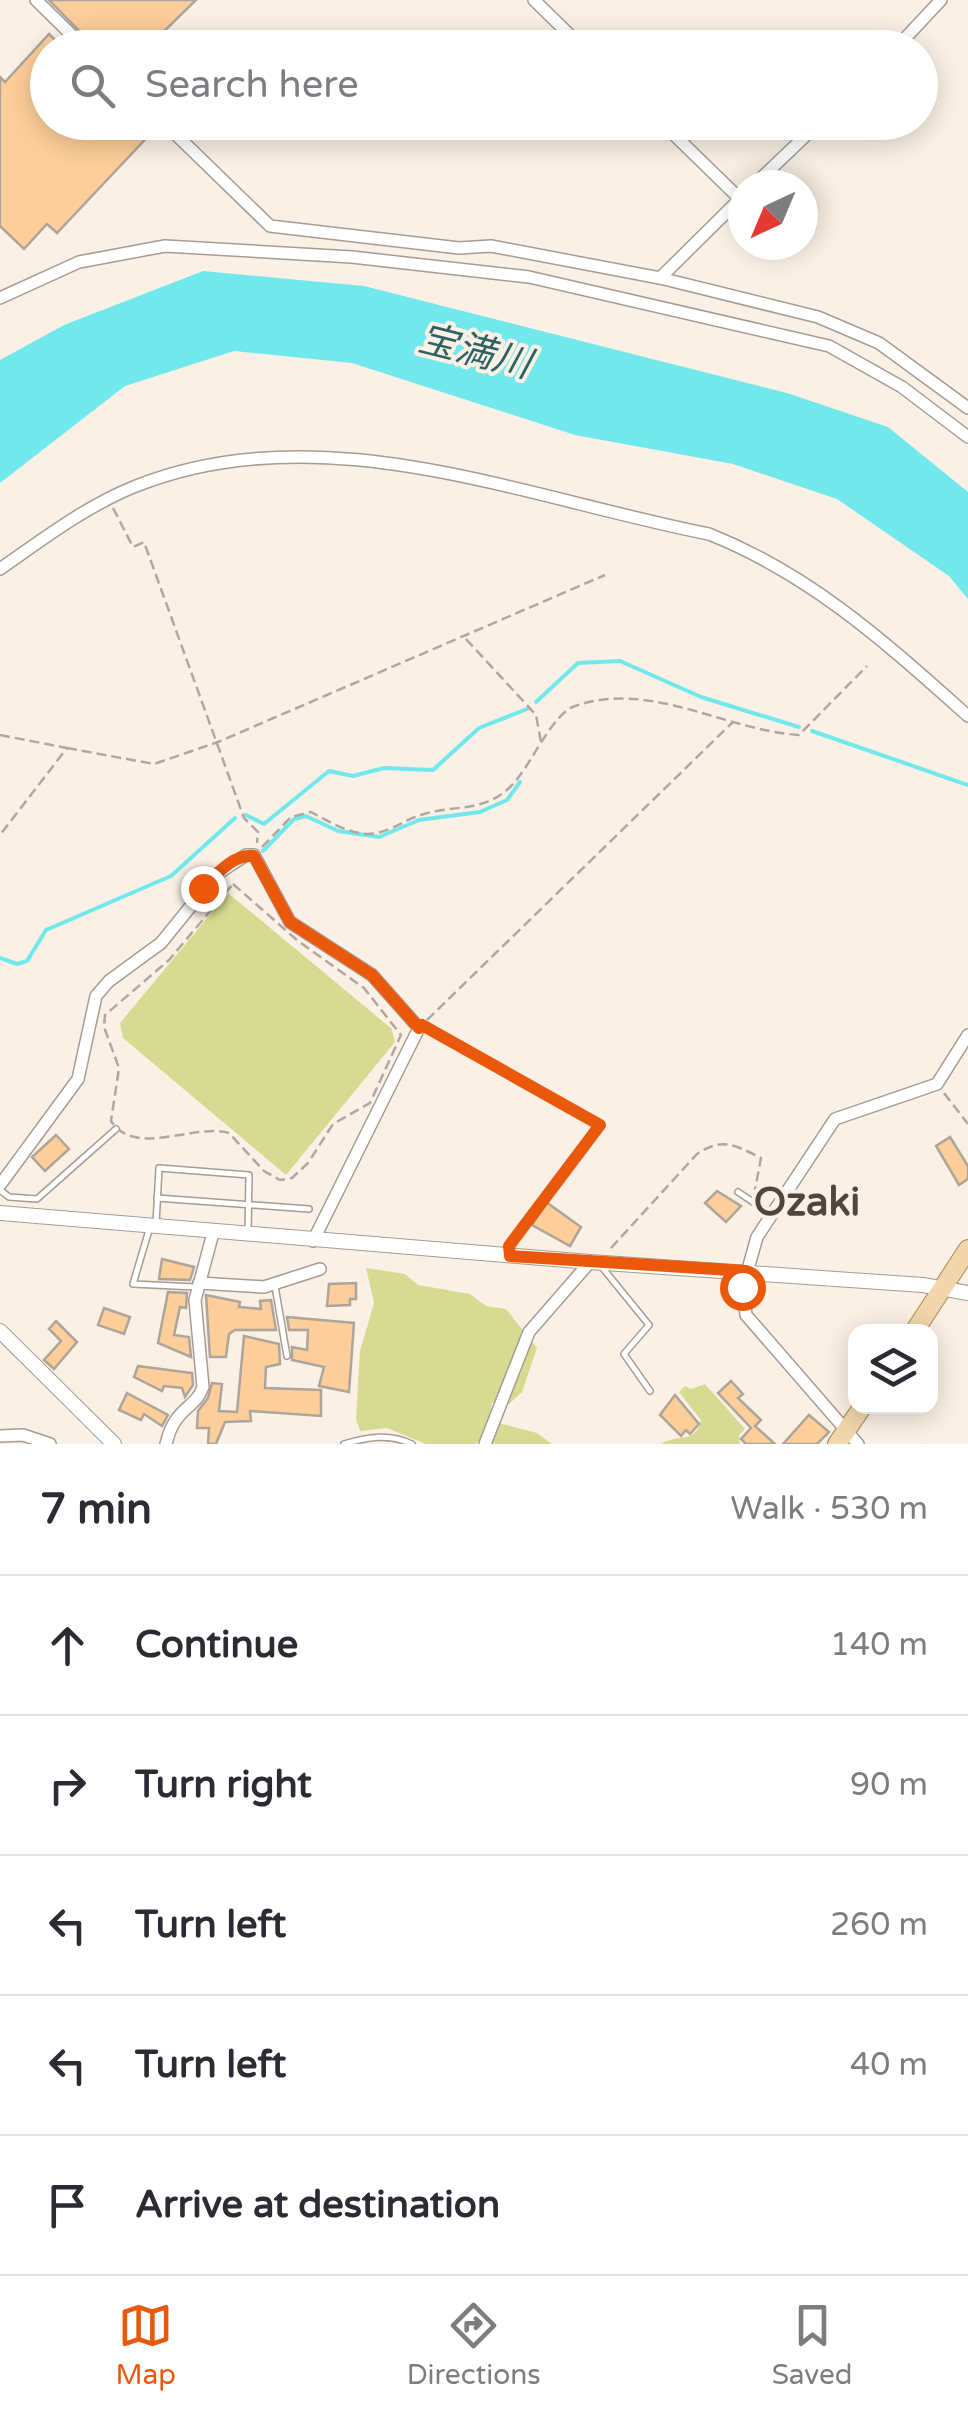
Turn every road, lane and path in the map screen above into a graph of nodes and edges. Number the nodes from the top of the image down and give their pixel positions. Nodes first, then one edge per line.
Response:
1 (36, 0) edge
2 (534, 0) edge
3 (941, 0) edge
4 (67, 30) edge
5 (565, 30) edge
6 (913, 30) edge
7 (182, 140) edge
8 (680, 140) edge
9 (801, 140) edge
10 (770, 170) edge
11 (728, 184) edge
12 (728, 211) edge
13 (660, 278) junction
14 (0, 298) edge
15 (968, 408) edge
16 (968, 437) edge
17 (116, 514) dead end
18 (0, 569) edge
19 (605, 576) dead end
20 (464, 638) junction
21 (867, 666) dead end
22 (968, 716) edge
23 (734, 721) junction
24 (0, 736) edge
25 (218, 742) junction
26 (540, 744) junction
27 (67, 748) junction
28 (0, 835) edge
29 (250, 855) junction
30 (968, 1035) edge
31 (937, 1084) junction
32 (968, 1124) edge
33 (116, 1129) junction
34 (0, 1187) edge
35 (738, 1192) dead end
36 (157, 1198) junction
37 (752, 1202) junction
38 (250, 1204) junction
39 (308, 1208) dead end
40 (0, 1213) edge
41 (771, 1214) junction
42 (152, 1227) junction
43 (213, 1233) junction
44 (248, 1236) junction
45 (313, 1241) junction
46 (968, 1249) edge
47 (510, 1256) junction
48 (594, 1263) junction
49 (320, 1269) dead end
50 (746, 1271) junction
51 (198, 1284) junction
52 (274, 1284) junction
53 (946, 1286) junction
54 (968, 1293) edge
55 (920, 1324) edge
56 (0, 1331) edge
57 (287, 1356) dead end
58 (650, 1391) dead end
59 (859, 1414) edge
60 (0, 1436) edge
61 (847, 1440) edge
62 (50, 1444) edge
63 (114, 1444) edge
64 (166, 1444) edge
65 (344, 1444) edge
66 (412, 1444) edge
67 (485, 1444) edge

1 - 4 street
2 - 5 street
3 - 6 street
7 - 13 street
8 - 11 street
9 - 10 street
12 - 13 street
13 - 15 street
14 - 16 street
17 - 25 path
18 - 22 street
19 - 20 path
20 - 25 path
20 - 26 path
21 - 23 path
23 - 26 path
23 - 47 path
24 - 27 path
25 - 27 path
25 - 29 path
26 - 29 path
27 - 28 path
29 - 34 street
29 - 45 street
30 - 31 street
31 - 32 path
31 - 41 street
33 - 33 path
33 - 34 lane
35 - 37 lane
36 - 38 lane
36 - 38 lane
36 - 42 lane
37 - 41 lane
37 - 48 path
38 - 39 lane
38 - 44 lane
40 - 42 street
41 - 50 street
42 - 43 street
42 - 51 lane
43 - 44 street
43 - 51 street
44 - 45 street
45 - 47 street
46 - 53 main road
47 - 48 street
48 - 50 street
48 - 58 lane
48 - 67 street
49 - 52 street
50 - 53 street
50 - 61 street
51 - 52 street
51 - 64 street
52 - 57 lane
53 - 54 street
53 - 55 main road
56 - 63 street
59 - 61 main road
60 - 62 street
65 - 66 lane

